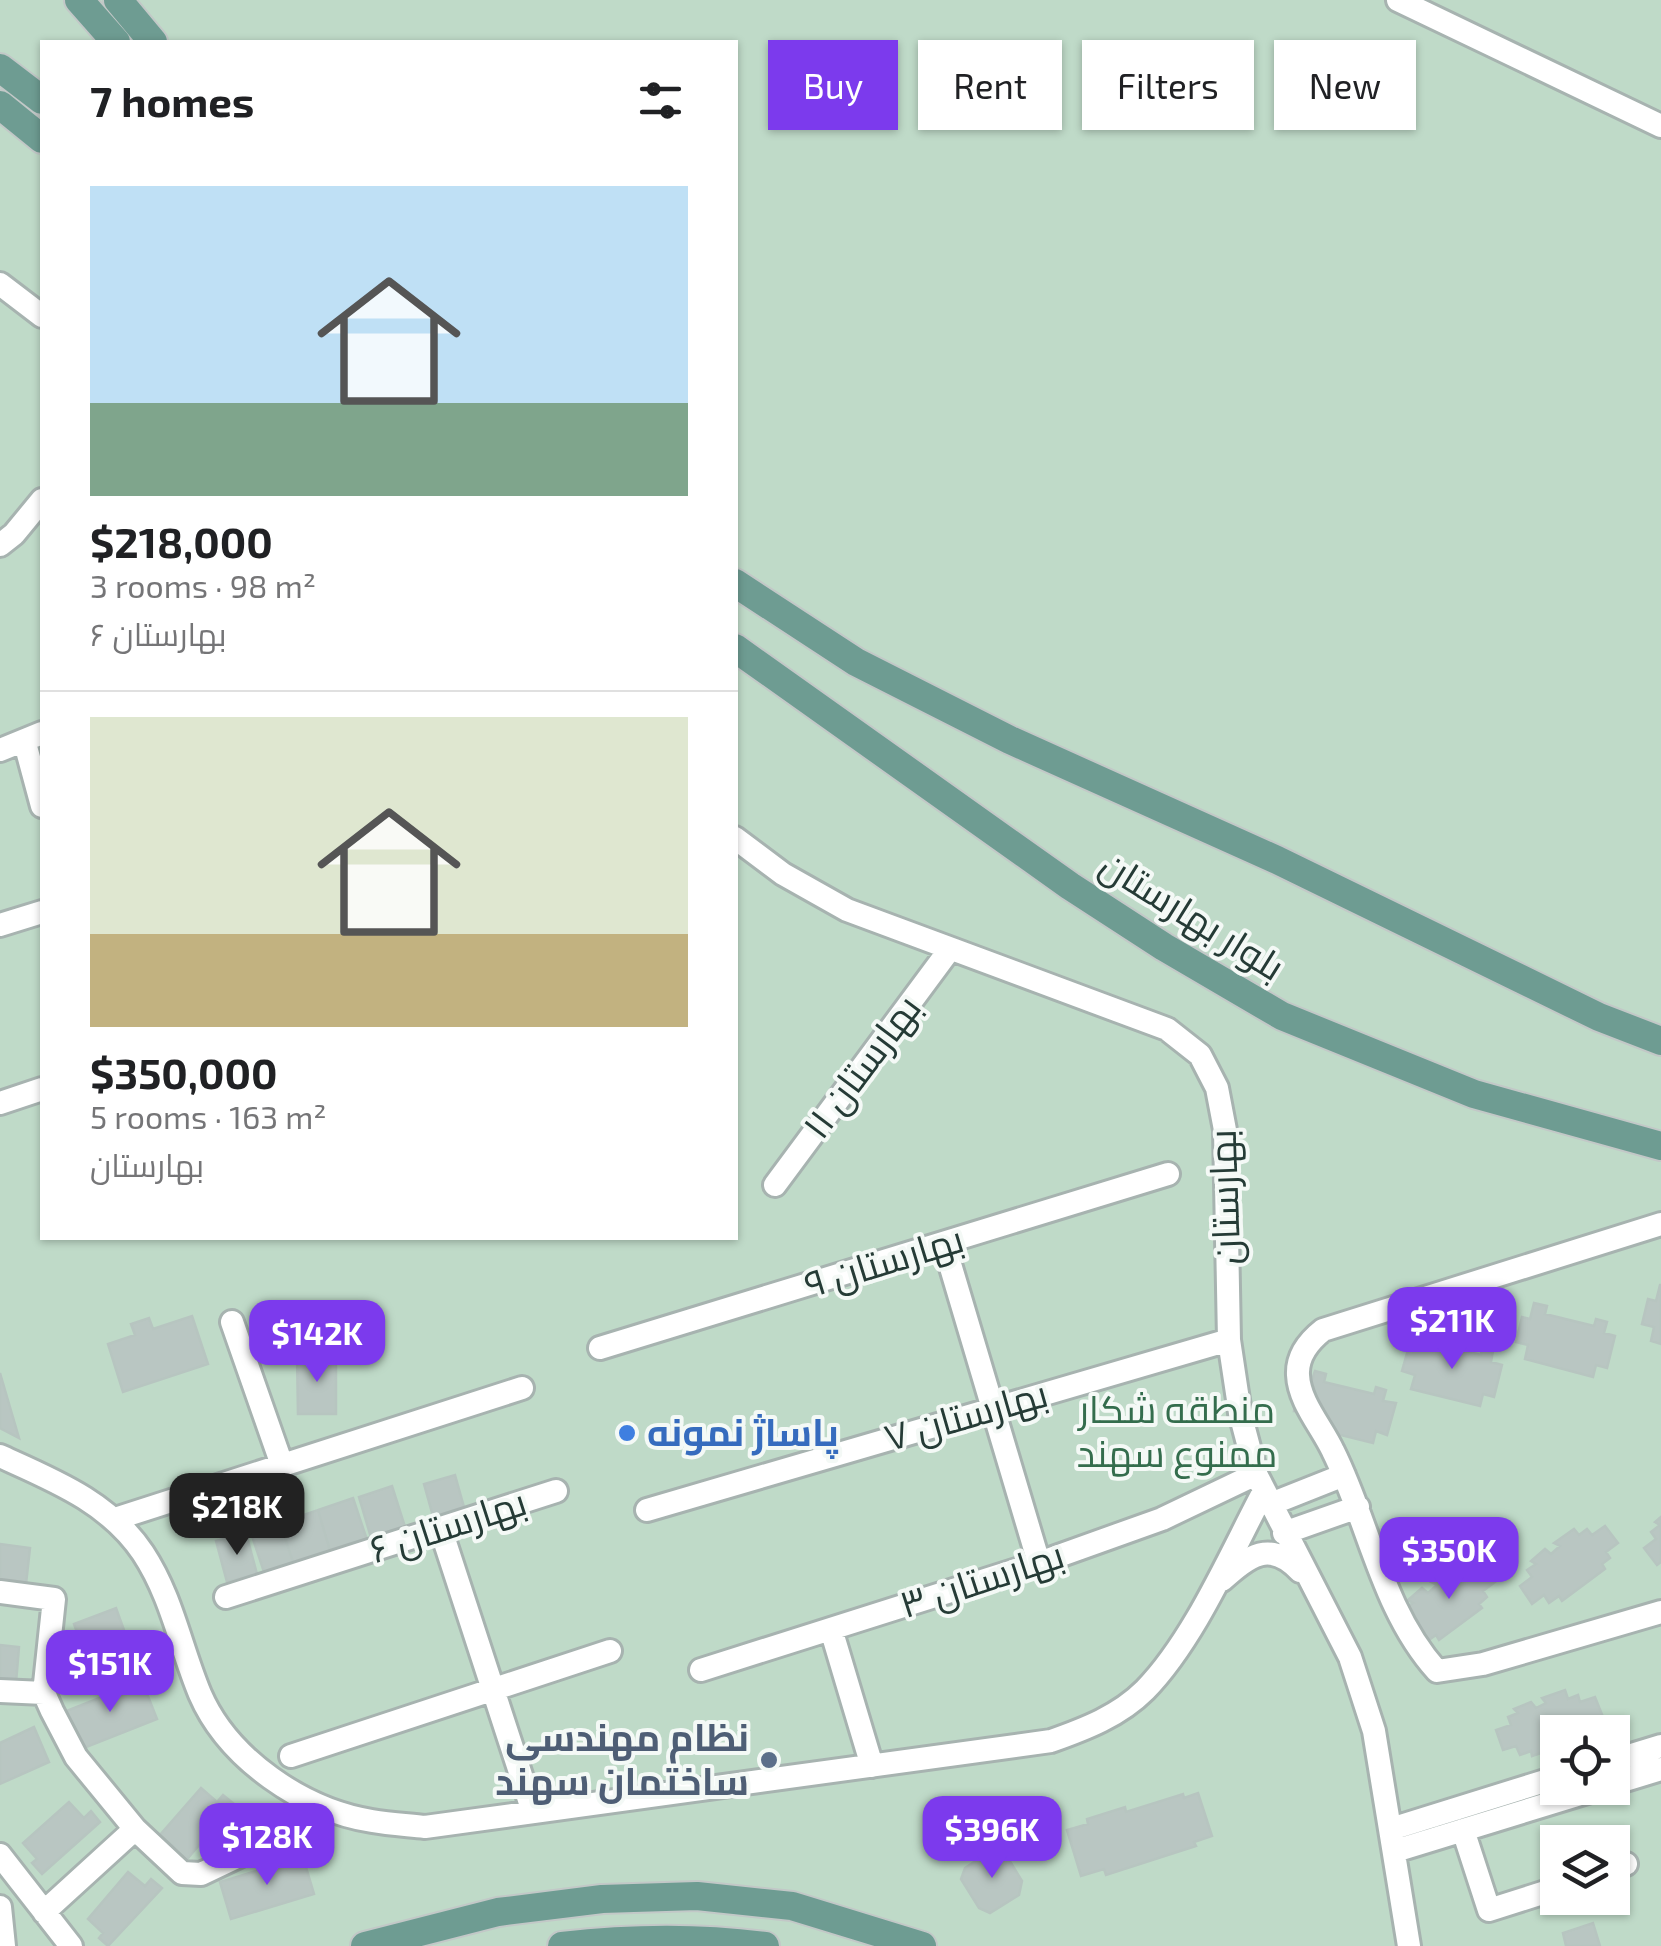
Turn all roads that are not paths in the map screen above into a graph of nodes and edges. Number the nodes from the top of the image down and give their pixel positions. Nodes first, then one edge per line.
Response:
1 (79, 0) edge
2 (118, 0) edge
3 (1398, 0) edge
4 (114, 40) edge
5 (151, 40) edge
6 (0, 68) edge
7 (40, 98) edge
8 (0, 105) edge
9 (1661, 126) edge
10 (40, 137) edge
11 (0, 284) edge
12 (40, 314) edge
13 (40, 502) edge
14 (0, 544) edge
15 (738, 585) edge
16 (738, 650) edge
17 (34, 738) edge
18 (0, 750) edge
19 (40, 789) edge
20 (738, 840) edge
21 (40, 913) edge
22 (0, 925) edge
23 (950, 948) junction
24 (1661, 1041) edge
25 (40, 1090) edge
26 (0, 1102) edge
27 (1661, 1146) edge
28 (1168, 1174) dead end
29 (774, 1185) dead end
30 (1661, 1224) edge
31 (944, 1244) junction
32 (232, 1322) dead end
33 (1229, 1340) junction
34 (600, 1348) dead end
35 (522, 1388) dead end
36 (993, 1408) junction
37 (0, 1456) edge
38 (282, 1465) junction
39 (1344, 1475) junction
40 (1264, 1490) junction
41 (556, 1491) dead end
42 (1358, 1507) junction
43 (647, 1510) dead end
44 (115, 1520) junction
45 (441, 1530) junction
46 (1284, 1533) junction
47 (1039, 1563) junction
48 (1312, 1584) junction
49 (1212, 1589) junction
50 (0, 1592) edge
51 (226, 1597) dead end
52 (1661, 1612) edge
53 (832, 1629) junction
54 (610, 1651) dead end
55 (701, 1670) dead end
56 (493, 1689) junction
57 (0, 1691) edge
58 (44, 1693) junction
59 (1661, 1746) edge
60 (1630, 1755) edge
61 (290, 1756) dead end
62 (872, 1766) junction
63 (1661, 1768) edge
64 (1630, 1778) edge
65 (1540, 1785) edge
66 (1545, 1805) edge
67 (533, 1812) junction
68 (135, 1830) junction
69 (1463, 1830) junction
70 (279, 1837) dead end
71 (1393, 1840) junction
72 (0, 1855) edge
73 (1540, 1894) edge
74 (0, 1907) edge
75 (44, 1912) junction
76 (4, 1946) edge
77 (71, 1946) edge
78 (365, 1946) edge
79 (562, 1946) edge
80 (766, 1946) edge
81 (922, 1946) edge
82 (1409, 1946) edge

1 - 4 main road
2 - 5 main road
3 - 9 street
6 - 7 main road
8 - 10 main road
11 - 12 street
13 - 14 street
15 - 24 main road, بلوار بهارستان
16 - 27 main road, بلوار بهارستان
17 - 18 street
17 - 19 street
20 - 23 street, بهارستان
21 - 22 street
23 - 29 street, بهارستان ۱۱
23 - 33 street, بهارستان
25 - 26 street
28 - 31 street, بهارستان ۹
30 - 39 street
31 - 34 street, بهارستان ۹
31 - 36 street
32 - 38 street
33 - 36 street, بهارستان ۷
33 - 40 street, بهارستان
35 - 38 street
36 - 43 street, بهارستان ۷
36 - 47 street
37 - 44 street
38 - 44 street
39 - 40 street, بهارستان ۳
39 - 42 street
40 - 46 street, بهارستان
40 - 47 street, بهارستان ۳
40 - 49 street
41 - 45 street, بهارستان ۶
42 - 46 street
42 - 52 street
44 - 67 street
45 - 51 street, بهارستان ۶
45 - 56 street
46 - 48 street, بهارستان
47 - 53 street, بهارستان ۳
48 - 49 street
48 - 71 street, بهارستان
49 - 62 street
50 - 58 street
53 - 55 street, بهارستان ۳
53 - 62 street
54 - 56 street
56 - 61 street
56 - 67 street
57 - 58 street
58 - 68 street
59 - 60 street
62 - 67 street
63 - 64 street
65 - 71 street
66 - 69 street
68 - 70 street
68 - 75 street
69 - 71 street
69 - 73 street
71 - 82 street, بهارستان
72 - 75 street
74 - 76 street
75 - 77 street
78 - 81 main road
79 - 80 main road

